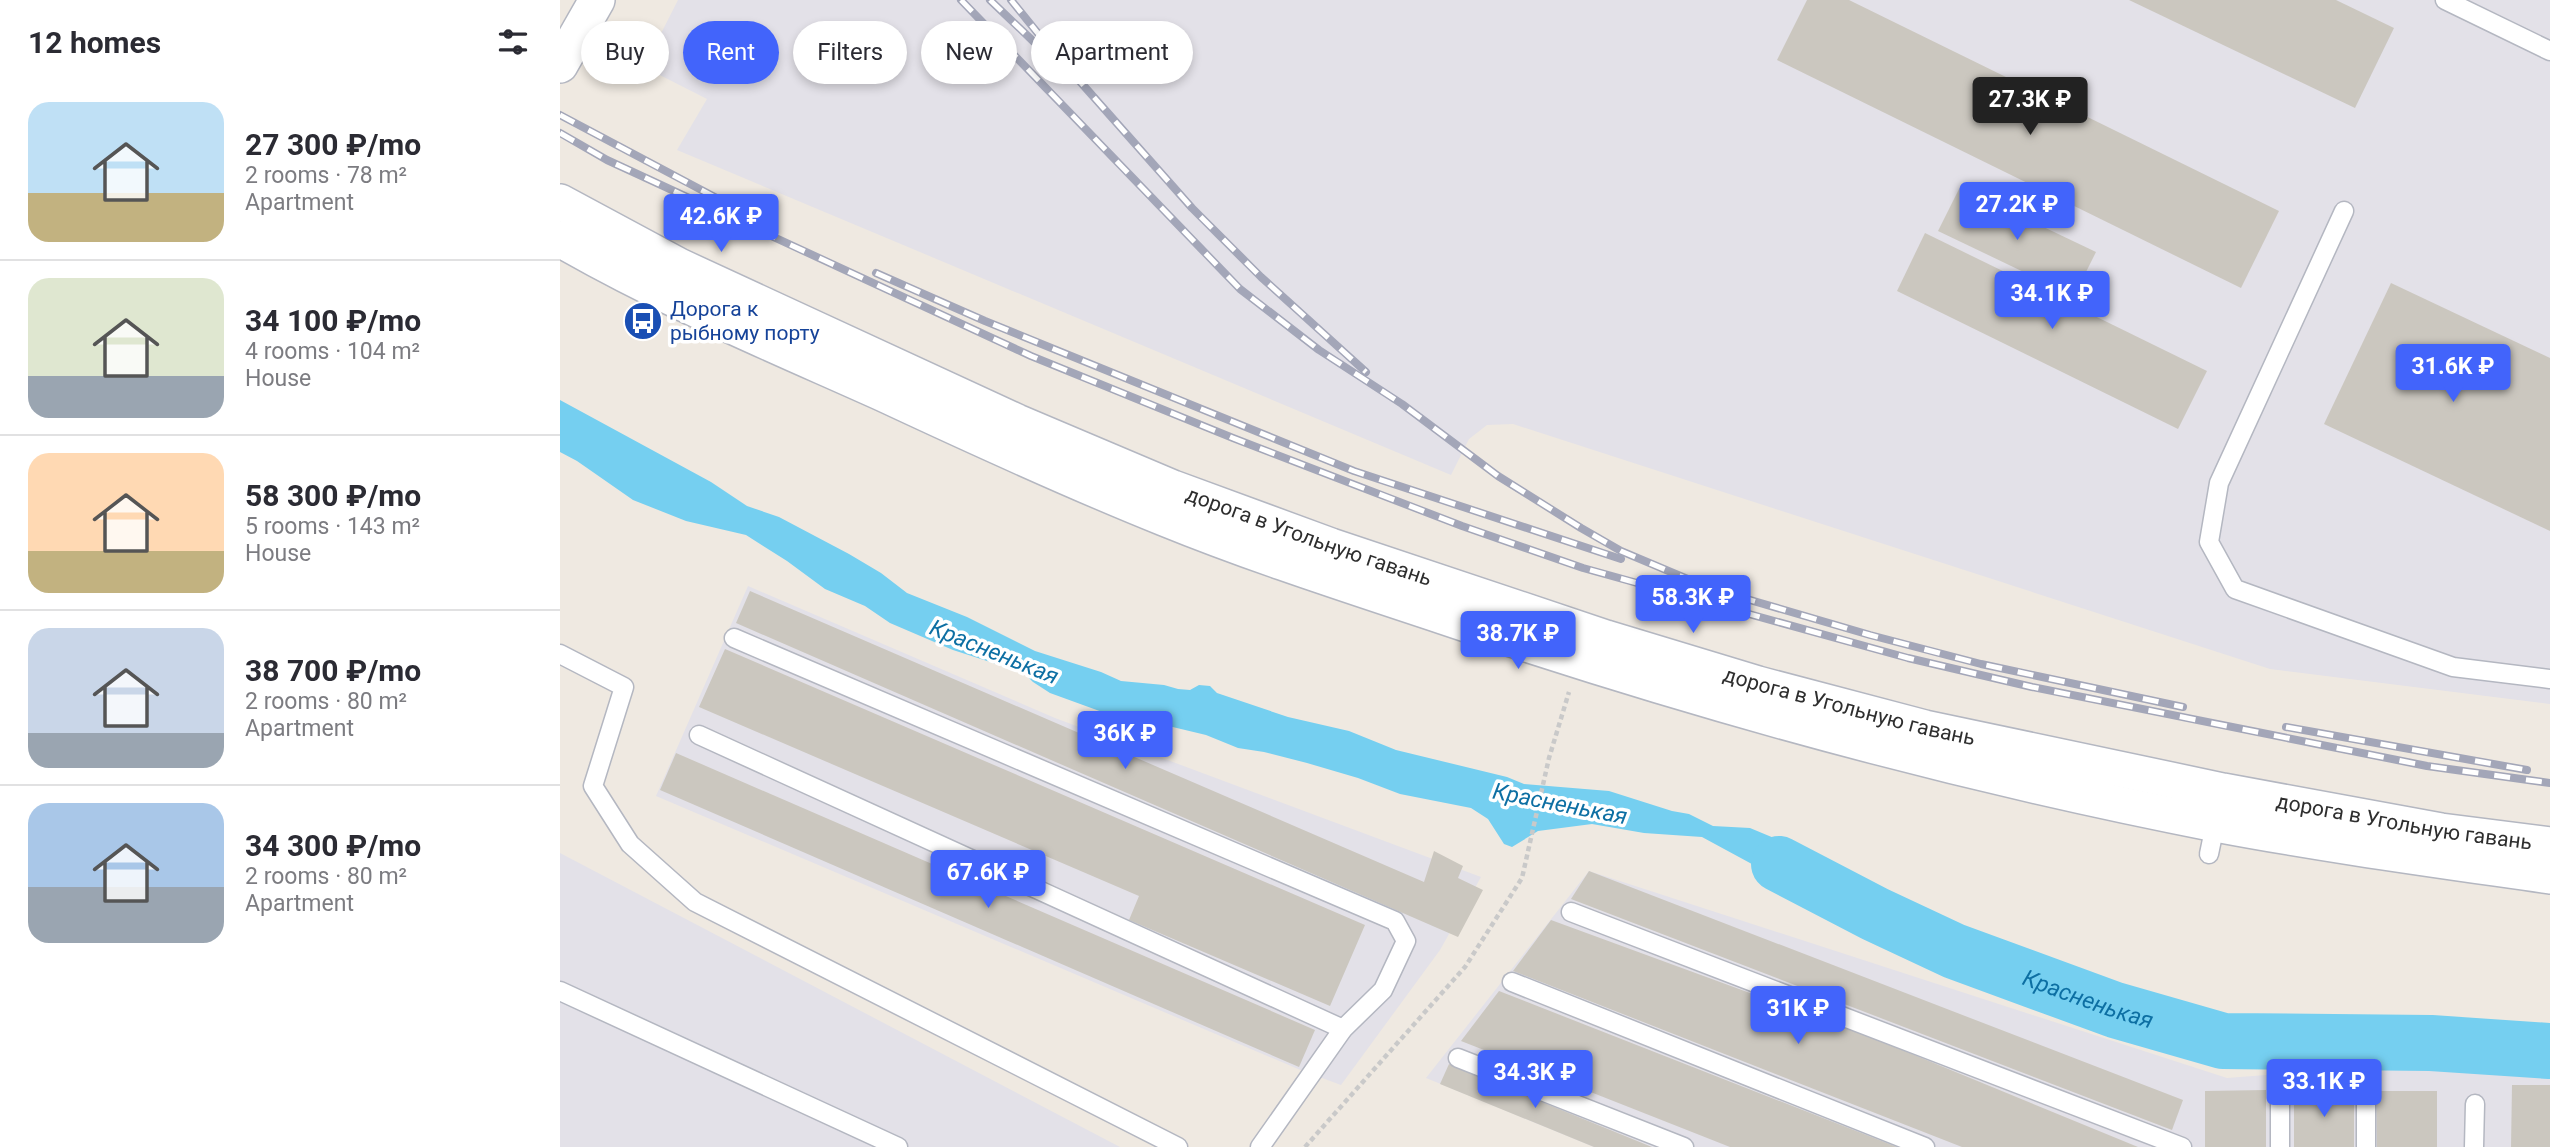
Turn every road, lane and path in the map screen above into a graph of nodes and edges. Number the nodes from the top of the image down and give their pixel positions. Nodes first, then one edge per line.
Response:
1 (597, 0) edge
2 (2445, 0) edge
3 (2550, 51) edge
4 (560, 65) edge
5 (560, 202) edge
6 (2344, 211) dead end
7 (560, 240) edge
8 (734, 638) dead end
9 (560, 654) edge
10 (2550, 679) edge
11 (1569, 691) dead end
12 (699, 735) dead end
13 (2216, 823) junction
14 (2550, 845) edge
15 (2550, 876) edge
16 (1571, 912) dead end
17 (1512, 982) dead end
18 (560, 991) edge
19 (1343, 1029) junction
20 (1458, 1058) dead end
21 (2366, 1096) dead end
22 (2280, 1099) dead end
23 (2475, 1104) dead end
24 (898, 1147) edge
25 (1178, 1147) edge
26 (1260, 1147) edge
27 (1305, 1147) edge
28 (1684, 1147) edge
29 (1925, 1147) edge
30 (2182, 1147) edge
31 (2280, 1147) edge
32 (2366, 1147) edge
33 (2474, 1147) edge

1 - 4 street
2 - 3 lane
5 - 13 street, дорога в Угольную гавань
6 - 10 lane
7 - 13 street, дорога в Угольную гавань
8 - 19 lane
9 - 25 lane
11 - 27 path
12 - 19 lane
13 - 14 street, дорога в Угольную гавань
13 - 15 street, дорога в Угольную гавань
16 - 30 lane
17 - 29 lane
18 - 24 lane
19 - 26 lane
20 - 28 lane
21 - 32 lane
22 - 31 lane
23 - 33 lane

